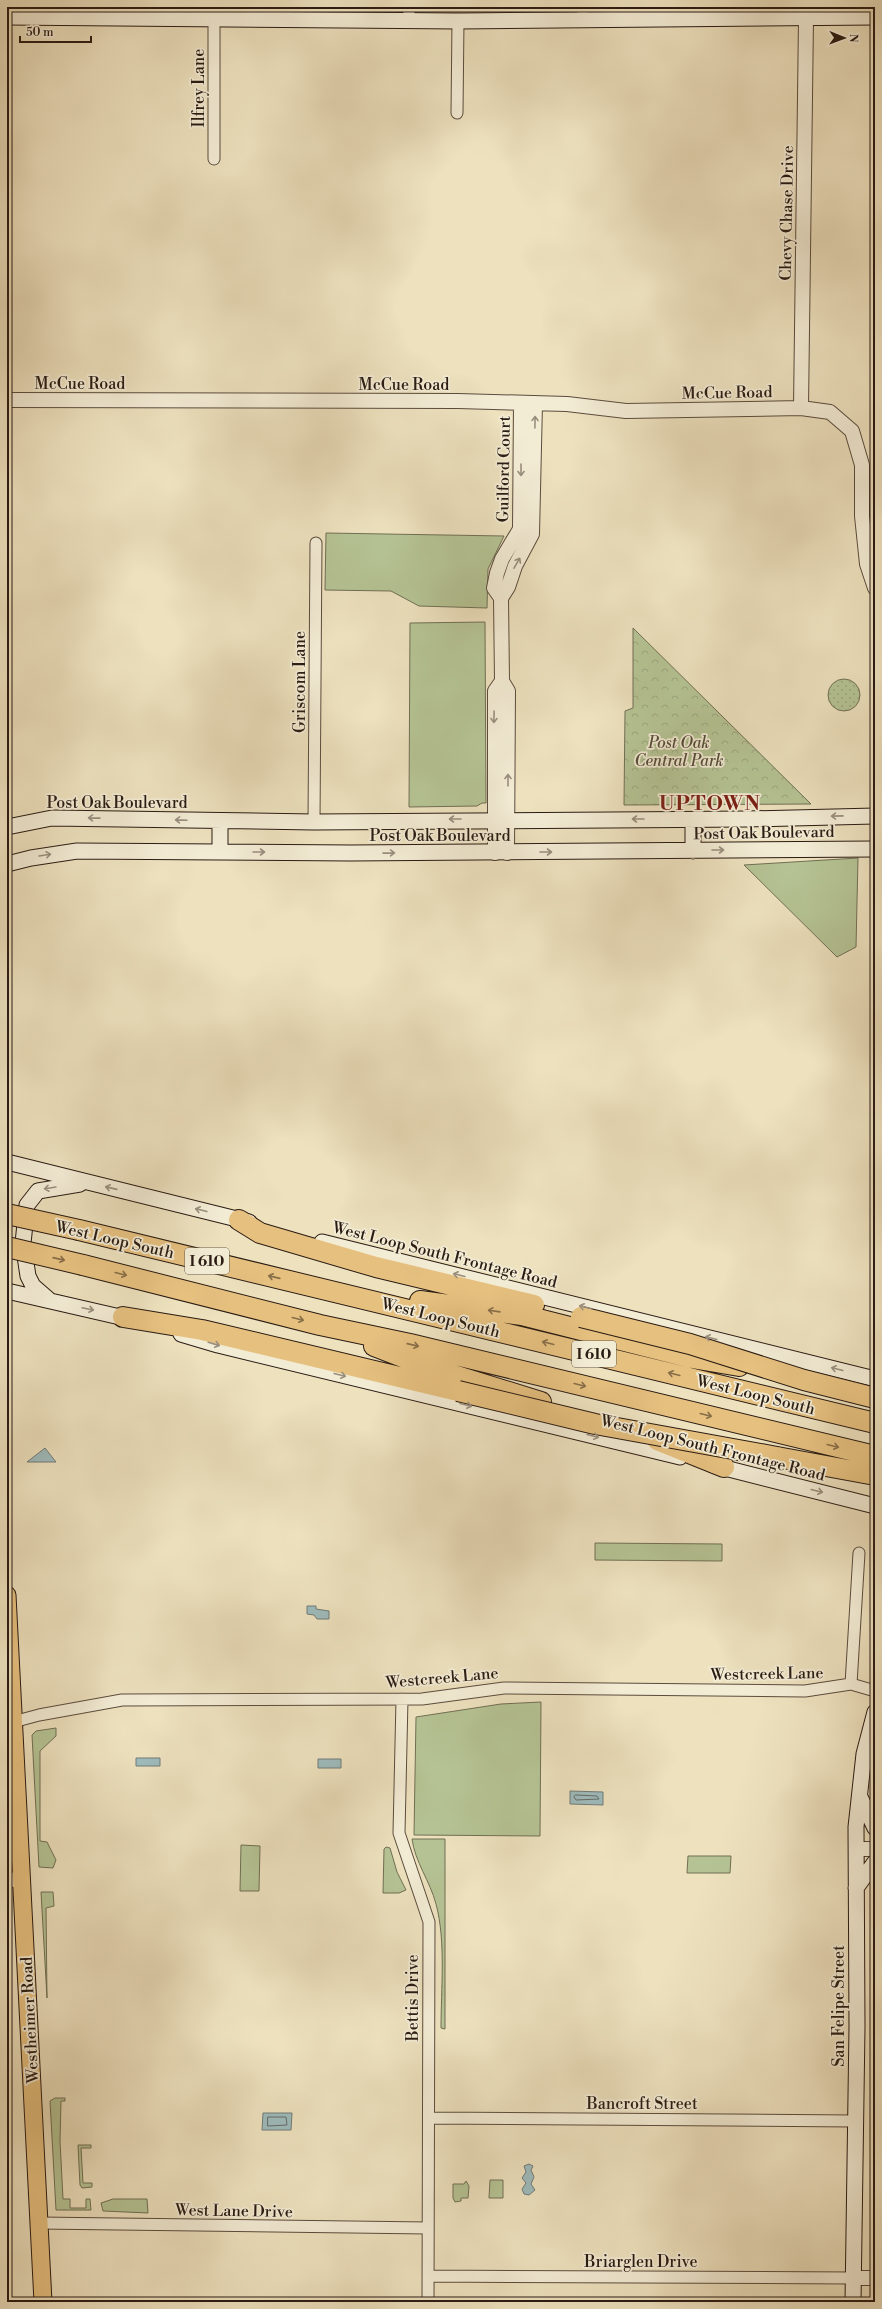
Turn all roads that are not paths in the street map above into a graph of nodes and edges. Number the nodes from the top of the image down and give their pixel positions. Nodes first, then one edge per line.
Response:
1 (183, 12) edge
2 (409, 13) edge
3 (583, 13) edge
4 (834, 13) edge
5 (7, 17) edge
6 (214, 17) junction
7 (875, 17) edge
8 (806, 19) junction
9 (458, 20) junction
10 (457, 113) dead end
11 (214, 159) dead end
12 (7, 400) edge
13 (521, 403) junction
14 (535, 403) junction
15 (801, 408) junction
16 (528, 445) junction
17 (316, 543) dead end
18 (872, 573) edge
19 (875, 588) edge
20 (875, 816) edge
21 (501, 819) junction
22 (693, 820) junction
23 (220, 821) junction
24 (314, 822) junction
25 (7, 827) edge
26 (875, 849) edge
27 (693, 851) junction
28 (220, 852) junction
29 (501, 853) junction
30 (7, 864) edge
31 (7, 1162) edge
32 (89, 1183) junction
33 (7, 1214) edge
34 (239, 1220) junction
35 (7, 1247) edge
36 (312, 1286) junction
37 (7, 1291) edge
38 (52, 1301) junction
39 (123, 1317) junction
40 (320, 1325) junction
41 (875, 1379) edge
42 (875, 1388) edge
43 (875, 1398) edge
44 (875, 1423) edge
45 (875, 1456) edge
46 (724, 1467) junction
47 (875, 1475) edge
48 (875, 1506) edge
49 (859, 1553) dead end
50 (7, 1595) edge
51 (851, 1684) junction
52 (875, 1691) edge
53 (402, 1699) junction
54 (875, 1712) edge
55 (14, 1722) junction
56 (859, 1794) junction
57 (875, 1828) edge
58 (875, 1848) edge
59 (857, 1849) junction
60 (875, 1862) edge
61 (14, 1880) edge
62 (856, 1888) junction
63 (429, 2118) junction
64 (854, 2121) junction
65 (39, 2223) junction
66 (428, 2228) junction
67 (428, 2276) junction
68 (854, 2278) junction
69 (875, 2278) edge
70 (43, 2302) edge
71 (428, 2302) edge
72 (853, 2302) edge

1 - 5 main road
1 - 6 main road
2 - 6 main road
2 - 9 main road
3 - 8 main road
3 - 9 main road
4 - 7 main road
4 - 8 main road
6 - 11 street, Ilfrey Lane
8 - 15 street, Chevy Chase Drive
9 - 10 street
12 - 13 street, McCue Road
13 - 14 street, McCue Road
13 - 16 street, Guilford Court
14 - 15 street, McCue Road
16 -> 14 street, Guilford Court
15 - 18 street, McCue Road
16 - 21 street, Guilford Court
17 - 24 street, Griscom Lane
18 - 19 street, McCue Road
20 -> 22 main road, Post Oak Boulevard
22 -> 21 main road, Post Oak Boulevard
21 -> 24 main road, Post Oak Boulevard
21 - 29 street, Guilford Court
22 - 27 main road
23 - 24 main road, Post Oak Boulevard
23 -> 25 main road, Post Oak Boulevard
23 - 28 main road
27 -> 26 main road, Post Oak Boulevard
29 -> 27 main road, Post Oak Boulevard
28 -> 29 main road, Post Oak Boulevard
30 -> 28 main road, Post Oak Boulevard
31 - 32 main road, West Loop South Frontage Road
34 -> 32 main road, West Loop South Frontage Road
32 -> 38 main road
36 -> 33 highway, West Loop South / I 610, bridge
41 -> 34 main road, West Loop South Frontage Road
34 - 43 highway, bridge
35 -> 40 highway, West Loop South / I 610, bridge
42 -> 36 highway
44 -> 36 highway, West Loop South / I 610
37 - 38 main road, West Loop South Frontage Road
38 -> 39 main road, West Loop South Frontage Road
39 -> 46 main road, West Loop South Frontage Road
39 - 47 highway, bridge
40 -> 45 highway, West Loop South / I 610
40 - 46 highway
46 -> 48 main road, West Loop South Frontage Road
49 - 51 street
50 - 55 main road, Westheimer Road
51 - 52 street, Westcreek Lane
51 - 53 street, Westcreek Lane
53 - 55 street, Westcreek Lane
53 - 63 street, Bettis Drive
54 - 56 main road, San Felipe Street
55 - 61 main road, Westheimer Road
56 - 57 main road
56 - 59 main road, San Felipe Street
58 - 59 street
59 - 62 main road, San Felipe Street
60 - 62 main road
61 - 65 main road, Westheimer Road
62 - 64 main road, San Felipe Street
63 - 64 street, Bancroft Street
63 - 66 street, Bettis Drive
64 - 68 main road, San Felipe Street
65 - 66 street, West Lane Drive
65 - 70 main road, Westheimer Road
66 - 67 street, Bettis Drive
67 - 68 street, Briarglen Drive
67 - 71 street, Bettis Drive
68 - 69 street
68 - 72 main road, San Felipe Street

